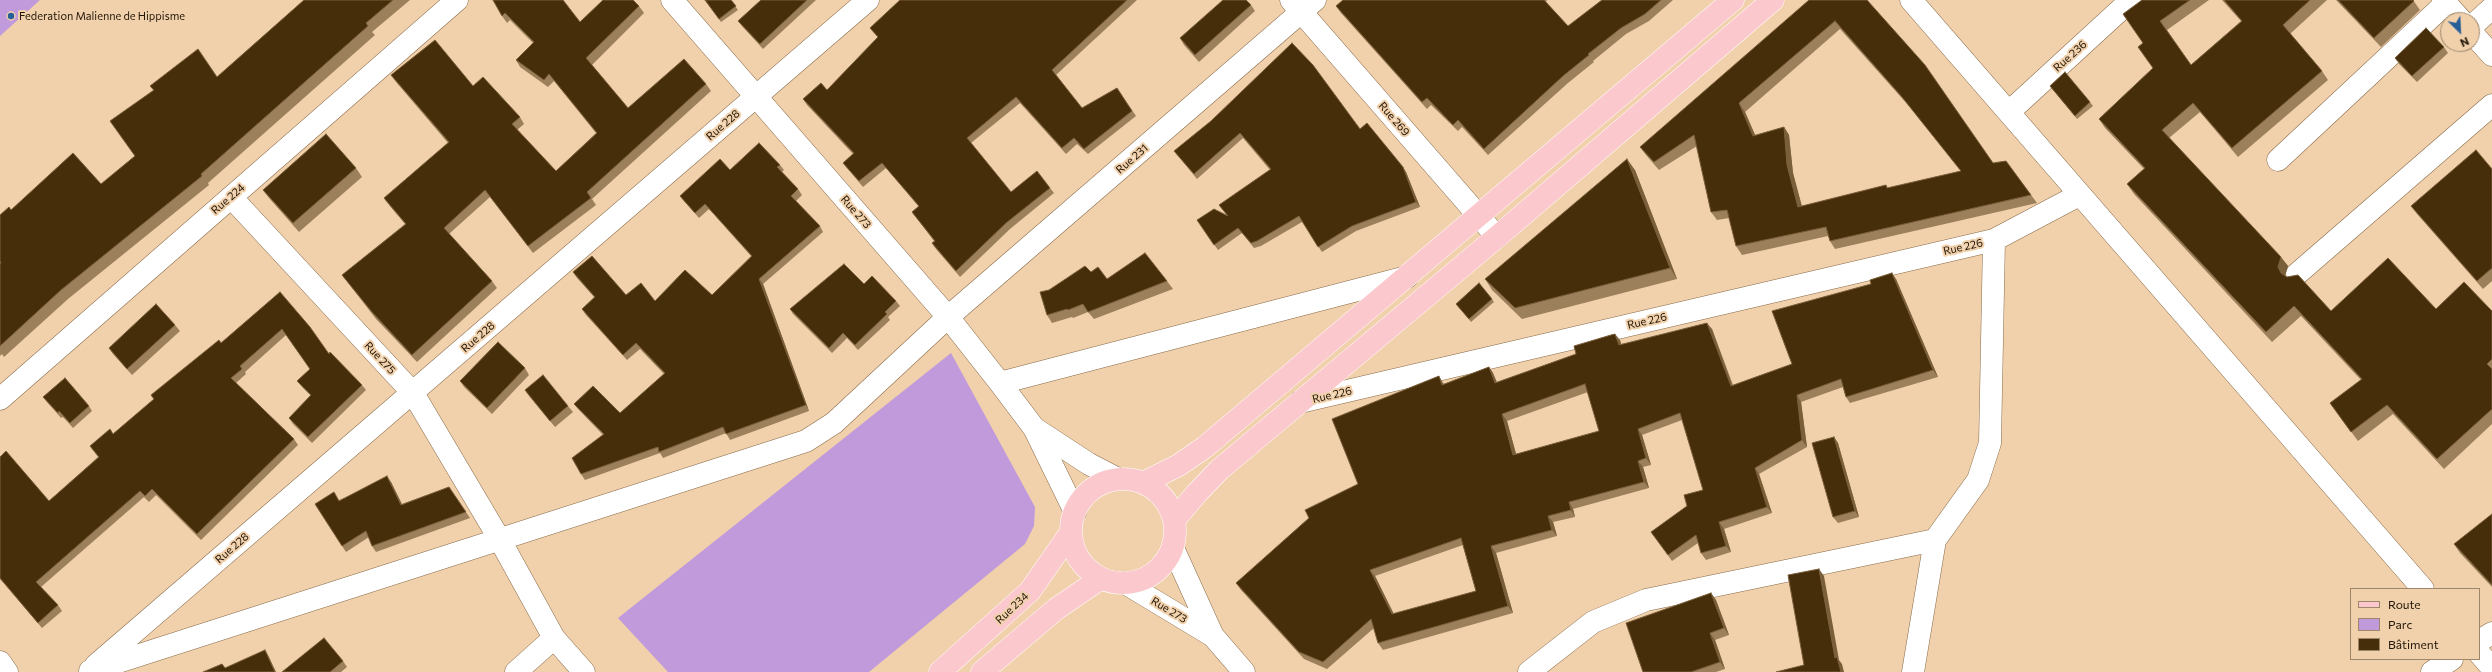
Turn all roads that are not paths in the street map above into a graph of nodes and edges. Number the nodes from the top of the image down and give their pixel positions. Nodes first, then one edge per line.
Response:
1 (456, 0) edge
2 (672, 0) edge
3 (868, 0) edge
4 (1733, 0) edge
5 (1773, 0) edge
6 (1911, 0) edge
7 (2131, 0) edge
8 (2445, 2) edge
9 (1303, 4) edge
10 (2492, 8) edge
11 (2454, 12) edge
12 (2480, 19) edge
13 (2480, 42) edge
14 (2492, 55) edge
15 (756, 96) junction
16 (2492, 105) edge
17 (2009, 112) junction
18 (2278, 160) dead end
19 (2079, 195) junction
20 (231, 197) junction
21 (1479, 216) junction
22 (1497, 237) junction
23 (1994, 240) junction
24 (2297, 274) edge
25 (1407, 277) junction
26 (948, 317) junction
27 (1000, 383) junction
28 (413, 393) junction
29 (0, 399) edge
30 (1300, 402) junction
31 (1034, 428) junction
32 (1118, 479) junction
33 (1143, 483) junction
34 (1174, 520) junction
35 (1073, 522) junction
36 (500, 540) junction
37 (1935, 540) junction
38 (1173, 548) junction
39 (1100, 579) junction
40 (1125, 583) junction
41 (2422, 588) edge
42 (2492, 633) edge
43 (1213, 636) junction
44 (554, 638) junction
45 (2480, 640) edge
46 (2480, 654) edge
47 (2450, 660) edge
48 (0, 662) edge
49 (2492, 668) edge
50 (7, 672) edge
51 (88, 672) edge
52 (516, 672) edge
53 (584, 672) edge
54 (940, 672) edge
55 (982, 672) edge
56 (1244, 672) edge
57 (1529, 672) edge
58 (1913, 672) edge
59 (2432, 672) edge

1 - 20 street, Rue 224
2 - 15 street, Rue 273
3 - 15 street, Rue 228
4 - 21 main road
5 - 22 main road
6 - 17 street
7 - 17 street, Rue 236
8 - 11 street
8 - 18 street
9 - 21 street, Rue 269
9 - 26 street, Rue 231
10 - 12 street
13 - 14 street
15 - 26 street, Rue 273
15 - 28 street, Rue 228
16 - 24 street
17 - 19 street
19 - 23 street, Rue 226
19 - 41 street
20 - 28 street, Rue 275
20 - 29 street, Rue 224
21 - 22 street, Rue 269
21 - 25 main road
22 - 30 main road
23 - 30 street, Rue 226
23 - 37 street
25 - 27 street
25 - 33 main road
26 - 27 street, Rue 273
26 - 36 street, Rue 231
27 - 31 street, Rue 273
28 - 36 street, Rue 275
28 - 51 street, Rue 228
30 - 34 main road
31 - 32 street, Rue 273
31 - 35 street, Rue 273
32 - 33 main road
32 - 35 main road
33 - 34 main road
34 - 38 main road
35 - 39 main road
35 - 54 main road, Rue 234
36 - 44 street, Rue 275
36 - 51 street, Rue 231
37 - 57 street
37 - 58 street
38 - 40 main road
38 - 43 street, Rue 273
39 - 40 main road
39 - 55 main road
40 - 43 street, Rue 273
42 - 45 street
43 - 56 street, Rue 273
44 - 52 street
44 - 53 street
46 - 49 street
47 - 59 street
48 - 50 street

